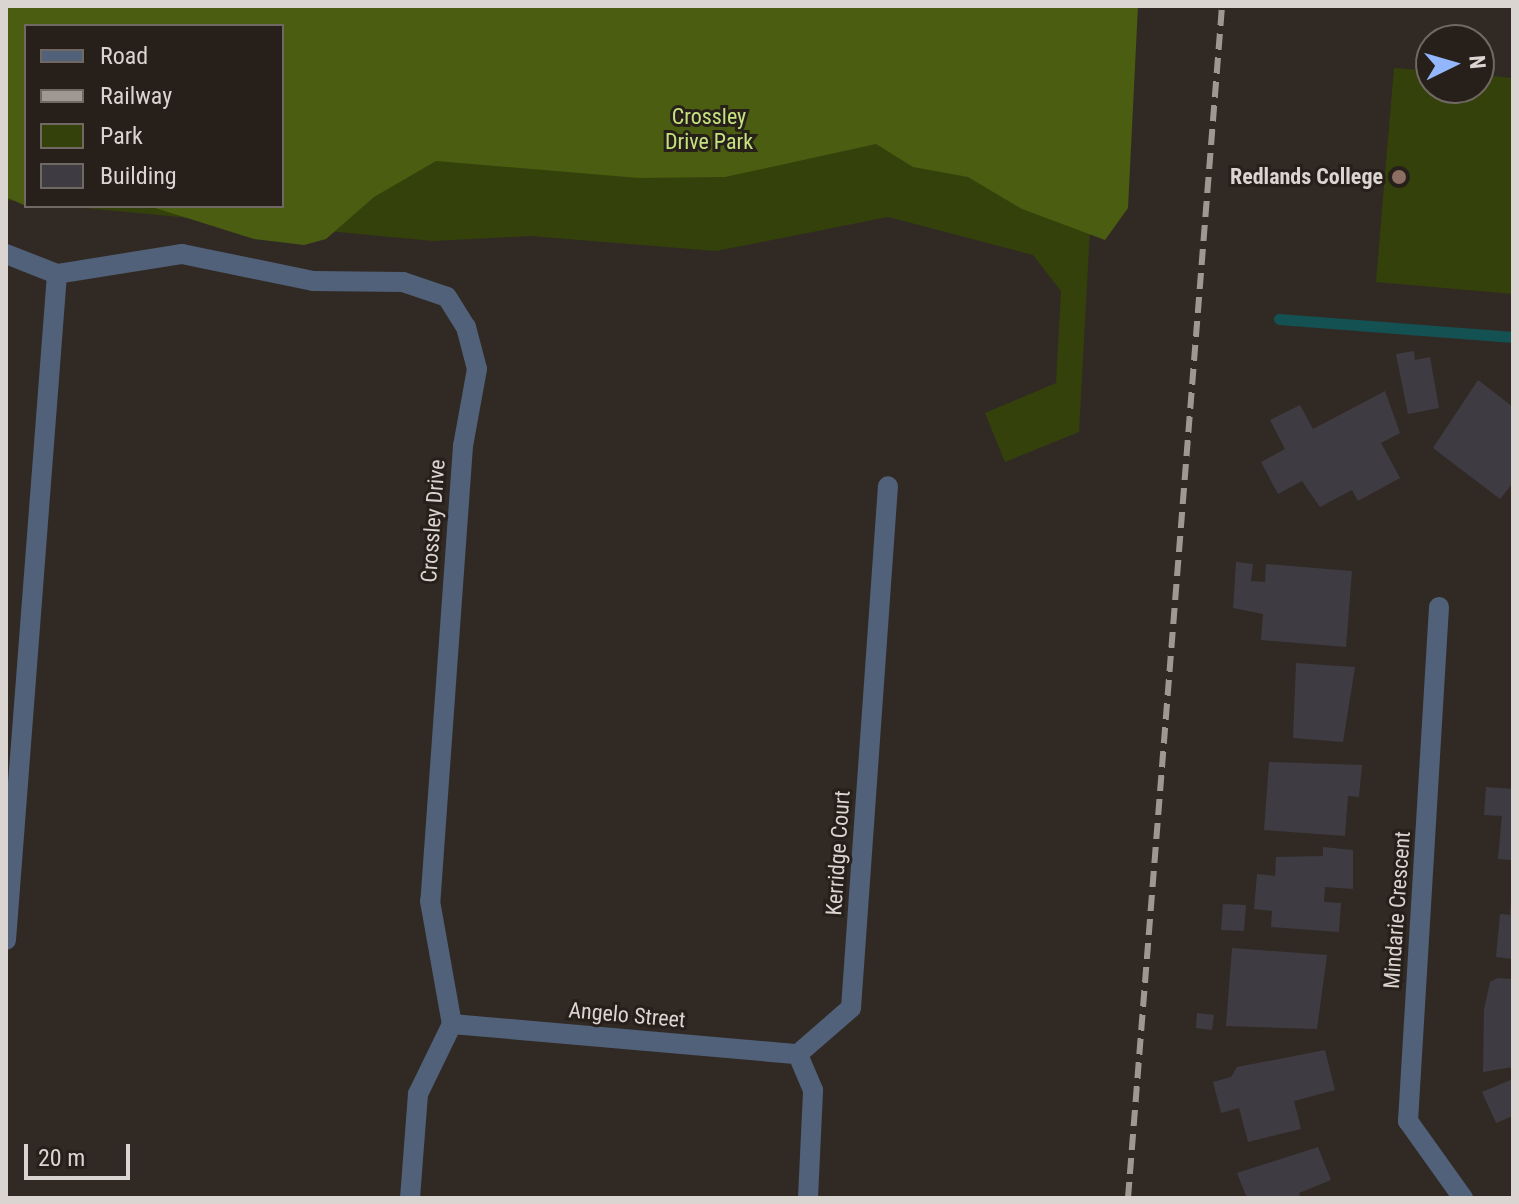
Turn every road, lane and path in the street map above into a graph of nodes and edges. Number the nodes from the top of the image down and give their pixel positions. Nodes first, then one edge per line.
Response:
1 (6, 254) edge
2 (57, 274) junction
3 (888, 486) dead end
4 (1439, 607) dead end
5 (6, 940) edge
6 (452, 1024) junction
7 (798, 1054) junction
8 (410, 1198) edge
9 (808, 1198) edge
10 (1463, 1198) edge

1 - 2 street
2 - 5 street
2 - 6 street, Crossley Drive
3 - 7 street, Kerridge Court
4 - 10 street, Mindarie Crescent
6 - 7 street, Angelo Street
6 - 8 street
7 - 9 street

